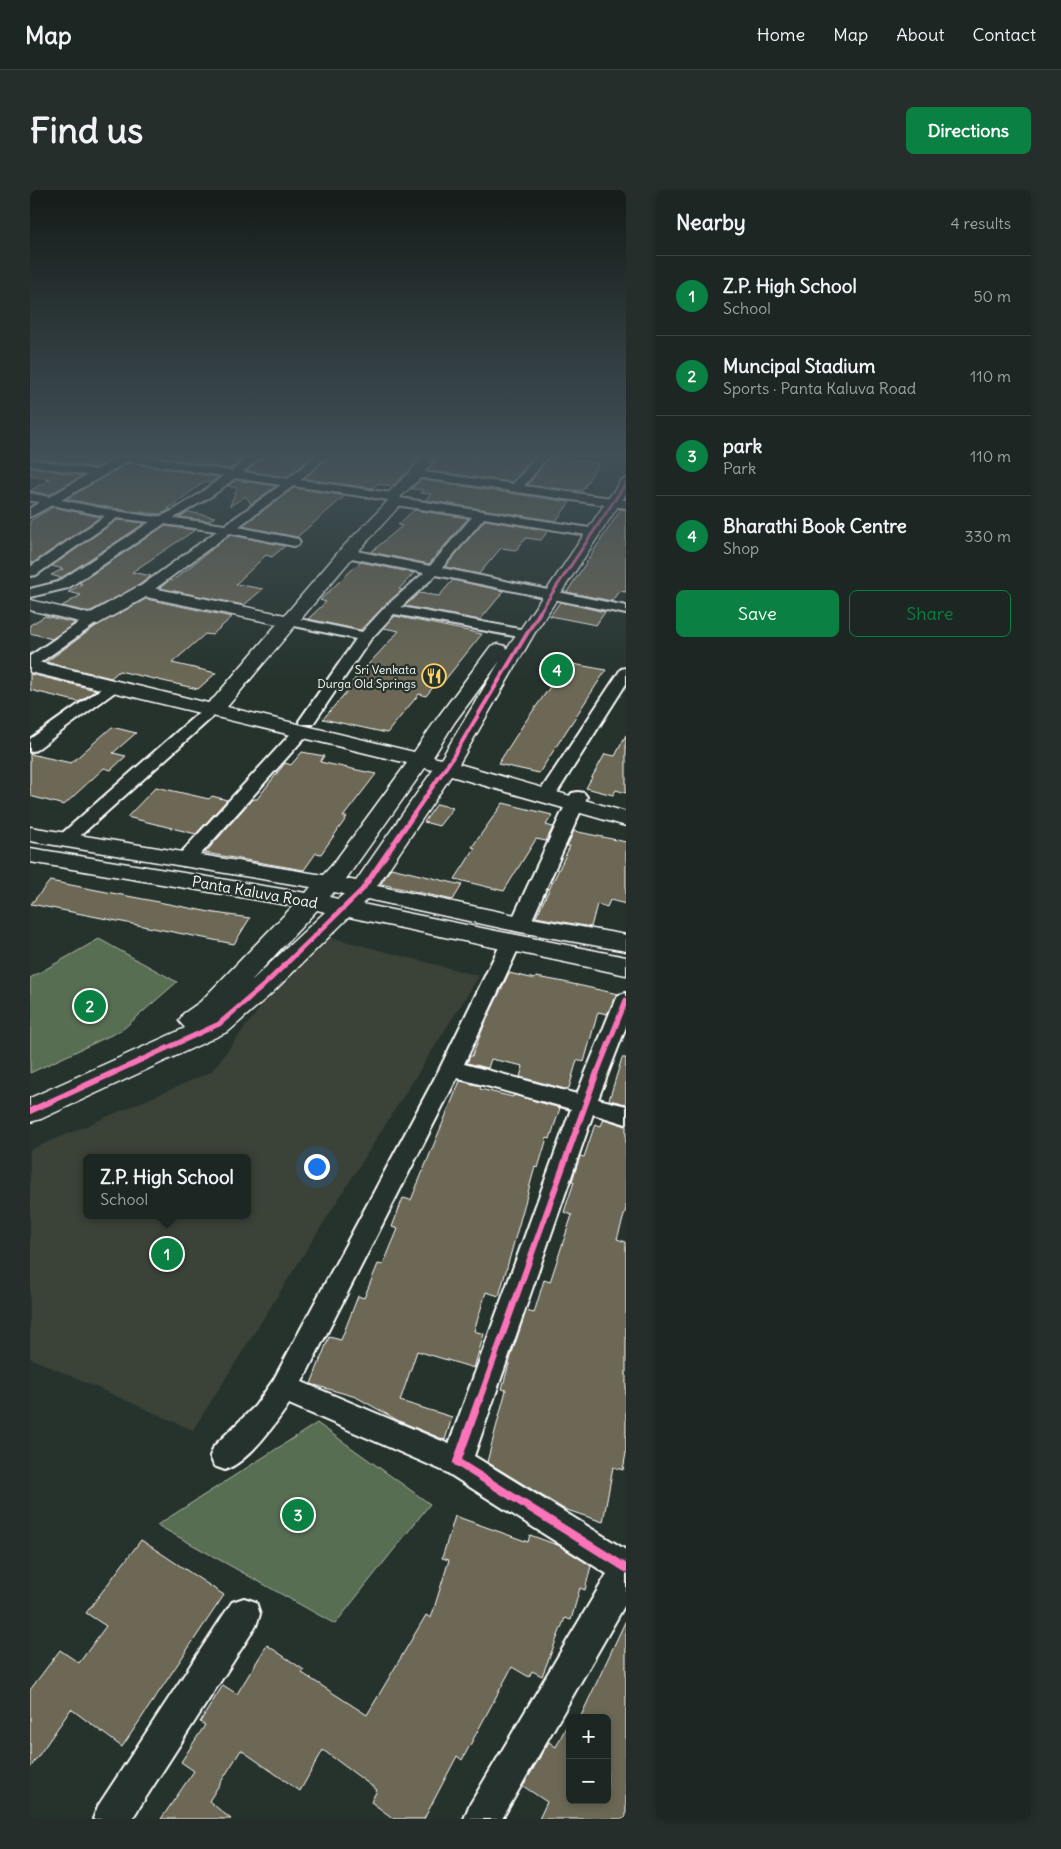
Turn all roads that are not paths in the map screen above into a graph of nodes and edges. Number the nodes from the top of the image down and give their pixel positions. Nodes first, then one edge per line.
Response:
1 (92, 530) edge
2 (147, 530) edge
3 (229, 530) edge
4 (235, 530) edge
5 (367, 530) edge
6 (468, 530) edge
7 (580, 530) edge
8 (586, 531) joint
9 (294, 542) dead end
10 (347, 553) junction
11 (31, 572) edge
12 (433, 572) junction
13 (144, 591) junction
14 (30, 593) edge
15 (546, 593) junction
16 (30, 605) edge
17 (391, 609) junction
18 (626, 610) edge
19 (282, 619) junction
20 (92, 620) junction
21 (518, 633) junction
22 (365, 638) junction
23 (32, 662) edge
24 (626, 672) edge
25 (222, 675) dead end
26 (114, 686) junction
27 (207, 700) junction
28 (304, 726) junction
29 (30, 747) edge
30 (423, 756) junction
31 (448, 764) junction
32 (549, 792) junction
33 (577, 801) junction
34 (626, 810) edge
35 (626, 818) edge
36 (30, 834) edge
37 (65, 840) junction
38 (30, 854) edge
39 (185, 860) junction
40 (320, 892) junction
41 (352, 899) junction
42 (516, 933) junction
43 (626, 943) edge
44 (626, 966) edge
45 (626, 1000) edge
46 (451, 1068) junction
47 (30, 1094) edge
48 (585, 1103) junction
49 (30, 1111) edge
50 (626, 1115) edge
51 (284, 1388) junction
52 (225, 1456) dead end
53 (457, 1462) junction
54 (626, 1570) edge
55 (244, 1614) dead end
56 (111, 1819) edge
57 (482, 1819) edge

1 - 11 street
2 - 14 street
3 - 13 street
4 - 9 street
5 - 10 street
6 - 12 street
7 - 8 street
8 - 15 street
10 - 12 street
10 - 19 street
12 - 15 street
12 - 17 street
13 - 19 street
13 - 20 street
15 - 18 street
15 - 21 street
16 - 20 street
17 - 21 street
17 - 22 street
19 - 22 street
19 - 25 street
19 - 27 street
20 - 23 street
21 - 30 street
21 - 31 street
22 - 28 street
23 - 26 street
23 - 27 street
24 - 32 street
26 - 27 street
26 - 29 street
27 - 28 street
27 - 37 street
28 - 30 street
28 - 39 street
30 - 31 street
30 - 40 street
31 - 32 street
31 - 41 street
32 - 33 street
33 - 34 street
33 - 35 street
33 - 42 street
36 - 37 street, Panta Kaluva Road
37 - 39 street, Panta Kaluva Road
38 - 40 street, Panta Kaluva Road
39 - 40 street, Panta Kaluva Road
40 - 41 street, Panta Kaluva Road
40 - 47 street
41 - 42 street, Panta Kaluva Road
41 - 49 street
42 - 43 street, Panta Kaluva Road
42 - 44 street, Panta Kaluva Road
42 - 46 street
45 - 48 street
46 - 48 street
46 - 51 street
48 - 50 street
48 - 53 street
51 - 52 street
51 - 53 street
53 - 54 street
54 - 57 street
55 - 56 street

